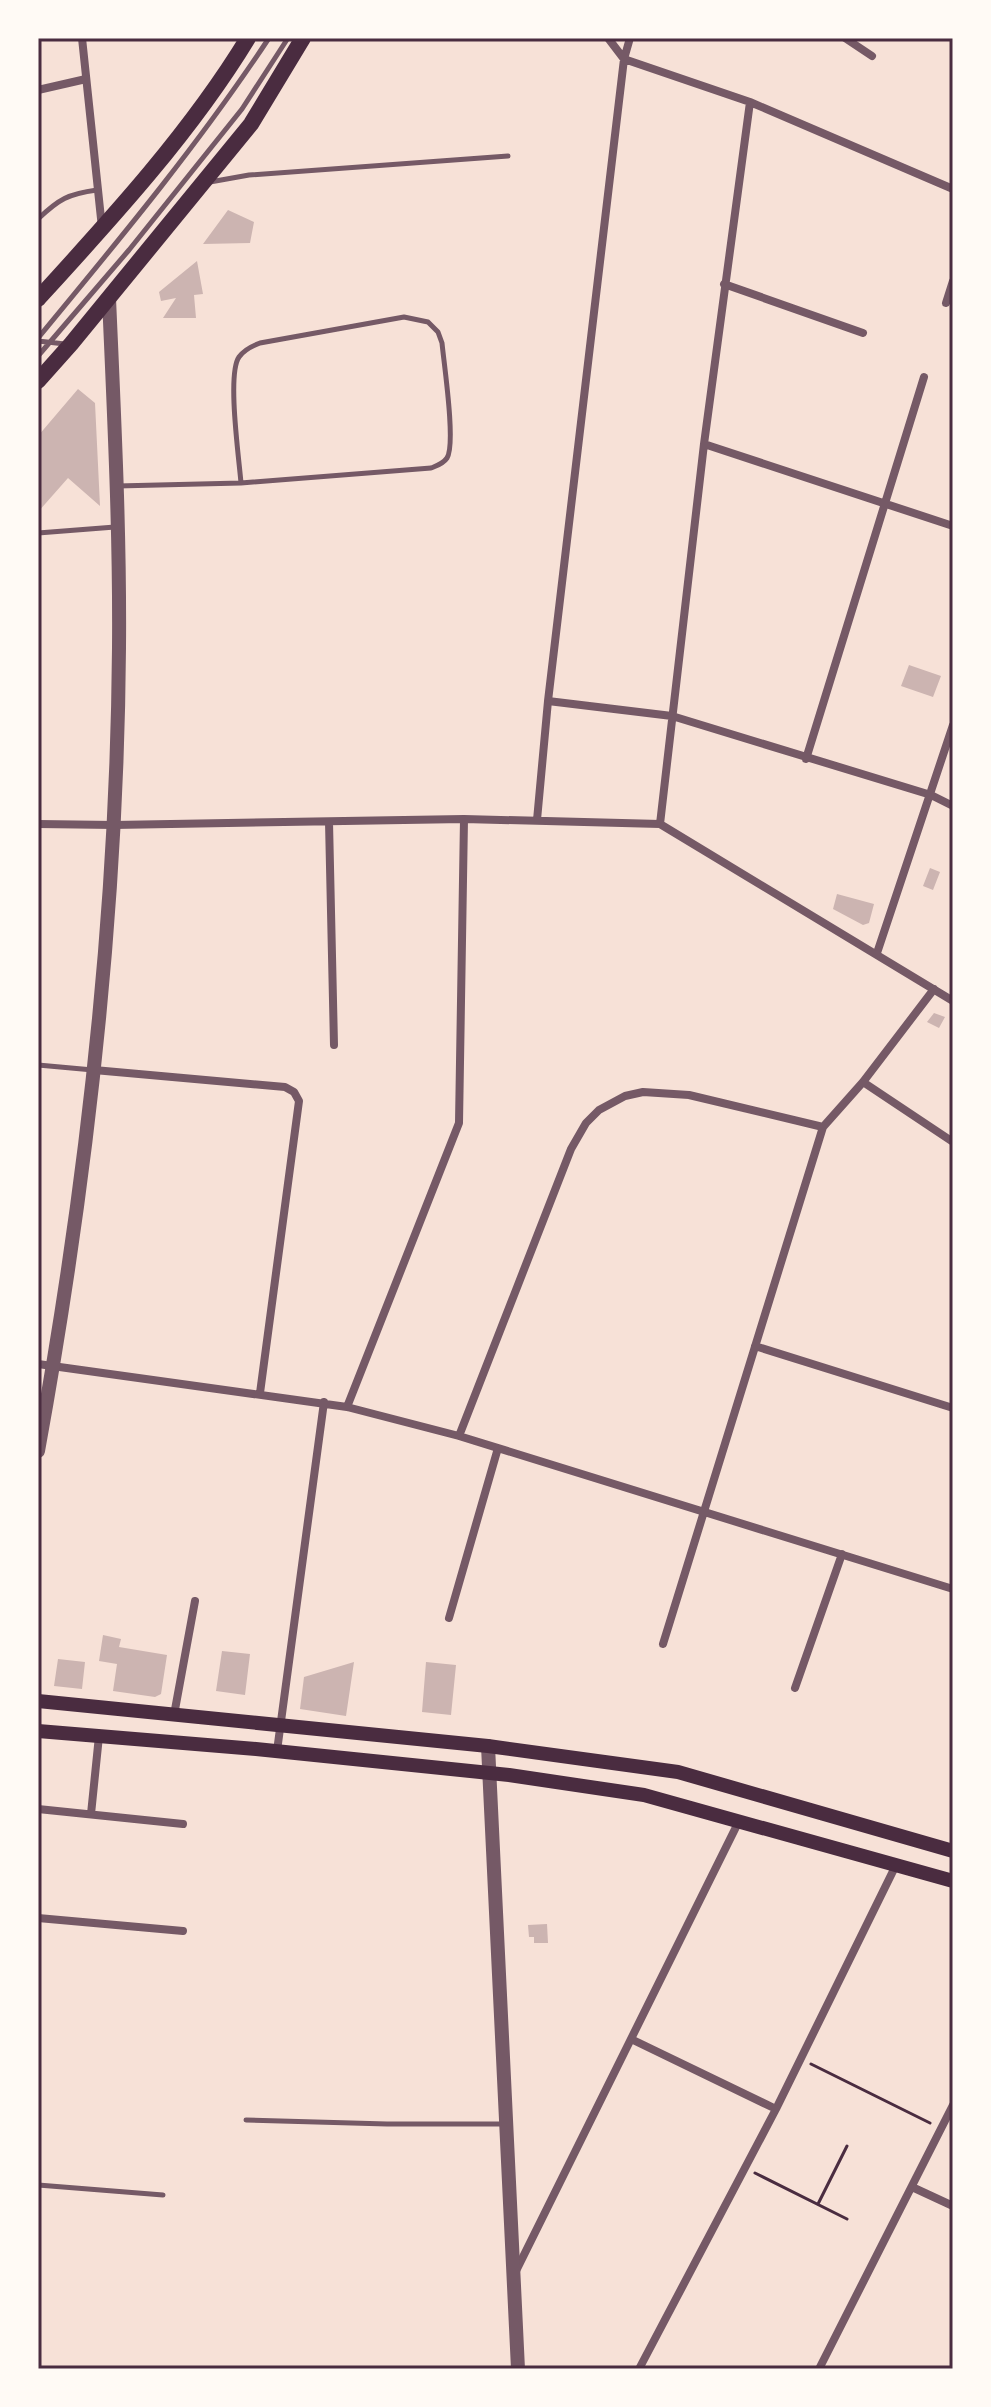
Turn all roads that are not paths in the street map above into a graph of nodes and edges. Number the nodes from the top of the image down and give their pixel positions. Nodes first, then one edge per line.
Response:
1 (82, 38) edge
2 (248, 38) edge
3 (269, 38) edge
4 (288, 38) edge
5 (303, 38) edge
6 (608, 38) edge
7 (630, 38) edge
8 (845, 38) edge
9 (872, 56) dead end
10 (624, 59) junction
11 (86, 79) junction
12 (38, 90) edge
13 (750, 102) junction
14 (508, 156) dead end
15 (203, 183) junction
16 (953, 189) edge
17 (98, 190) junction
18 (38, 219) edge
19 (102, 229) junction
20 (953, 281) edge
21 (724, 284) junction
22 (109, 298) junction
23 (38, 299) edge
24 (946, 303) dead end
25 (863, 333) dead end
26 (38, 339) edge
27 (49, 344) junction
28 (71, 344) junction
29 (38, 356) edge
30 (924, 377) dead end
31 (38, 381) edge
32 (704, 444) junction
33 (241, 483) junction
34 (117, 486) junction
35 (883, 503) junction
36 (953, 526) edge
37 (116, 527) junction
38 (38, 533) edge
39 (548, 701) junction
40 (672, 716) junction
41 (953, 725) edge
42 (806, 759) junction
43 (931, 795) junction
44 (953, 806) edge
45 (464, 819) junction
46 (537, 820) junction
47 (329, 822) junction
48 (38, 824) edge
49 (660, 824) junction
50 (114, 825) junction
51 (877, 953) junction
52 (934, 989) junction
53 (953, 1001) edge
54 (334, 1045) dead end
55 (38, 1065) edge
56 (94, 1070) junction
57 (863, 1082) junction
58 (823, 1127) junction
59 (953, 1142) edge
60 (755, 1346) junction
61 (38, 1364) edge
62 (54, 1366) junction
63 (260, 1393) junction
64 (324, 1402) junction
65 (347, 1407) junction
66 (953, 1408) edge
67 (459, 1436) junction
68 (498, 1448) junction
69 (38, 1451) edge
70 (706, 1511) junction
71 (842, 1554) junction
72 (953, 1589) edge
73 (195, 1601) dead end
74 (449, 1618) dead end
75 (663, 1644) dead end
76 (795, 1688) dead end
77 (38, 1701) edge
78 (174, 1715) junction
79 (280, 1725) junction
80 (38, 1731) edge
81 (99, 1736) junction
82 (488, 1746) junction
83 (277, 1751) junction
84 (593, 1758) junction
85 (490, 1773) junction
86 (589, 1787) junction
87 (38, 1809) edge
88 (91, 1814) junction
89 (739, 1821) junction
90 (861, 1823) junction
91 (183, 1824) dead end
92 (852, 1851) junction
93 (953, 1851) edge
94 (896, 1865) junction
95 (953, 1881) edge
96 (38, 1918) edge
97 (183, 1931) dead end
98 (631, 2039) junction
99 (953, 2105) edge
100 (776, 2109) junction
101 (246, 2120) dead end
102 (508, 2124) junction
103 (38, 2185) edge
104 (912, 2187) junction
105 (163, 2195) dead end
106 (953, 2206) edge
107 (515, 2272) junction
108 (518, 2369) edge
109 (639, 2369) edge
110 (819, 2369) edge

1 - 11 street
2 - 19 main road
3 - 26 lane
4 - 27 lane
5 - 15 main road
6 - 10 street
7 - 10 street
8 - 9 street
10 - 13 street
10 - 39 street
11 - 12 street
11 - 17 street
13 - 16 street
13 - 21 street
14 - 15 lane
15 - 22 main road
17 - 18 lane
17 - 19 street
19 - 23 main road
20 - 24 street
21 - 25 street
21 - 32 street
22 - 28 main road
22 - 34 street
26 - 27 lane
27 - 28 lane
27 - 29 lane
28 - 31 main road
30 - 35 street
32 - 35 street
32 - 40 street
33 - 33 lane
33 - 34 lane
34 - 37 street
35 - 36 street
35 - 42 street
37 - 38 lane
37 - 50 street
39 - 40 street
39 - 46 street
40 - 42 street
40 - 49 street
41 - 43 street
42 - 43 street
43 - 44 street
43 - 51 street
45 - 46 street
45 - 47 street
45 - 65 street
46 - 49 street
47 - 50 street
47 - 54 street
48 - 50 street
49 - 51 street
50 - 56 street
51 - 52 street
52 - 53 street
52 - 57 street
55 - 56 lane
56 - 62 street
56 - 63 street
57 - 58 street
57 - 59 street
58 - 60 street
58 - 67 street
60 - 66 street
60 - 70 street
61 - 62 street
62 - 63 street
62 - 69 street
63 - 64 street
64 - 65 street
64 - 79 street
65 - 67 street
67 - 68 street
68 - 70 street
68 - 74 street
70 - 71 street
70 - 75 street
71 - 72 street
71 - 76 street
73 - 78 street
77 - 78 main road
78 - 79 main road
79 - 82 main road
79 - 83 street
80 - 81 main road
81 - 83 main road
81 - 88 street
82 - 84 main road
82 - 85 street
83 - 85 main road
84 - 86 main road
84 - 90 main road
85 - 86 main road
85 - 102 street
86 - 89 main road
87 - 88 street
88 - 91 street
89 - 92 main road
89 - 98 street
90 - 92 main road
90 - 93 main road
92 - 94 main road
94 - 95 main road
94 - 100 street
96 - 97 street
98 - 100 street
98 - 107 street
99 - 104 street
100 - 109 street
101 - 102 lane
102 - 107 street
103 - 105 lane
104 - 106 street
104 - 110 street
107 - 108 street

